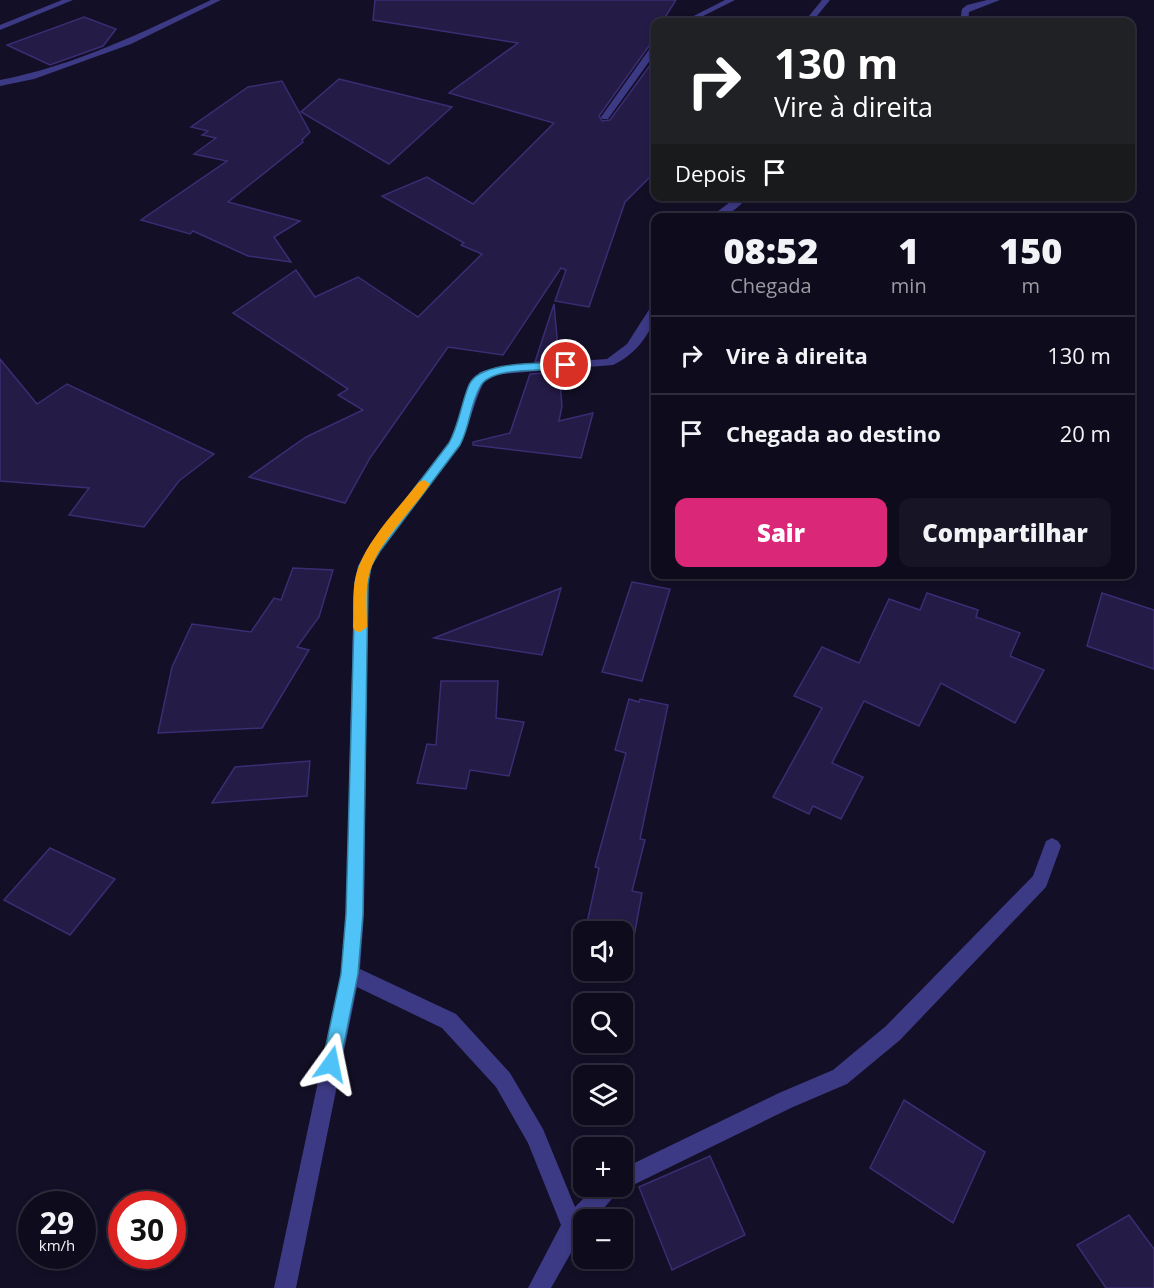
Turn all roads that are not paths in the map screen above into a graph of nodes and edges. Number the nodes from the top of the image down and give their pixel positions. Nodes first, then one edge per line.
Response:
1 (69, 0) edge
2 (217, 0) edge
3 (731, 0) edge
4 (826, 0) edge
5 (996, 0) edge
6 (694, 18) edge
7 (811, 18) edge
8 (964, 18) edge
9 (0, 28) edge
10 (651, 53) edge
11 (0, 83) edge
12 (605, 117) dead end
13 (739, 201) edge
14 (722, 213) edge
15 (651, 315) edge
16 (1052, 846) dead end
17 (350, 974) junction
18 (633, 1175) edge
19 (600, 1197) edge
20 (572, 1226) junction
21 (285, 1288) edge
22 (539, 1288) edge

1 - 9 street
2 - 11 street
3 - 6 street
4 - 7 street
5 - 8 street
10 - 12 street
13 - 14 street
15 - 17 street
16 - 18 street
17 - 20 street
17 - 21 street
19 - 20 street
20 - 22 street

